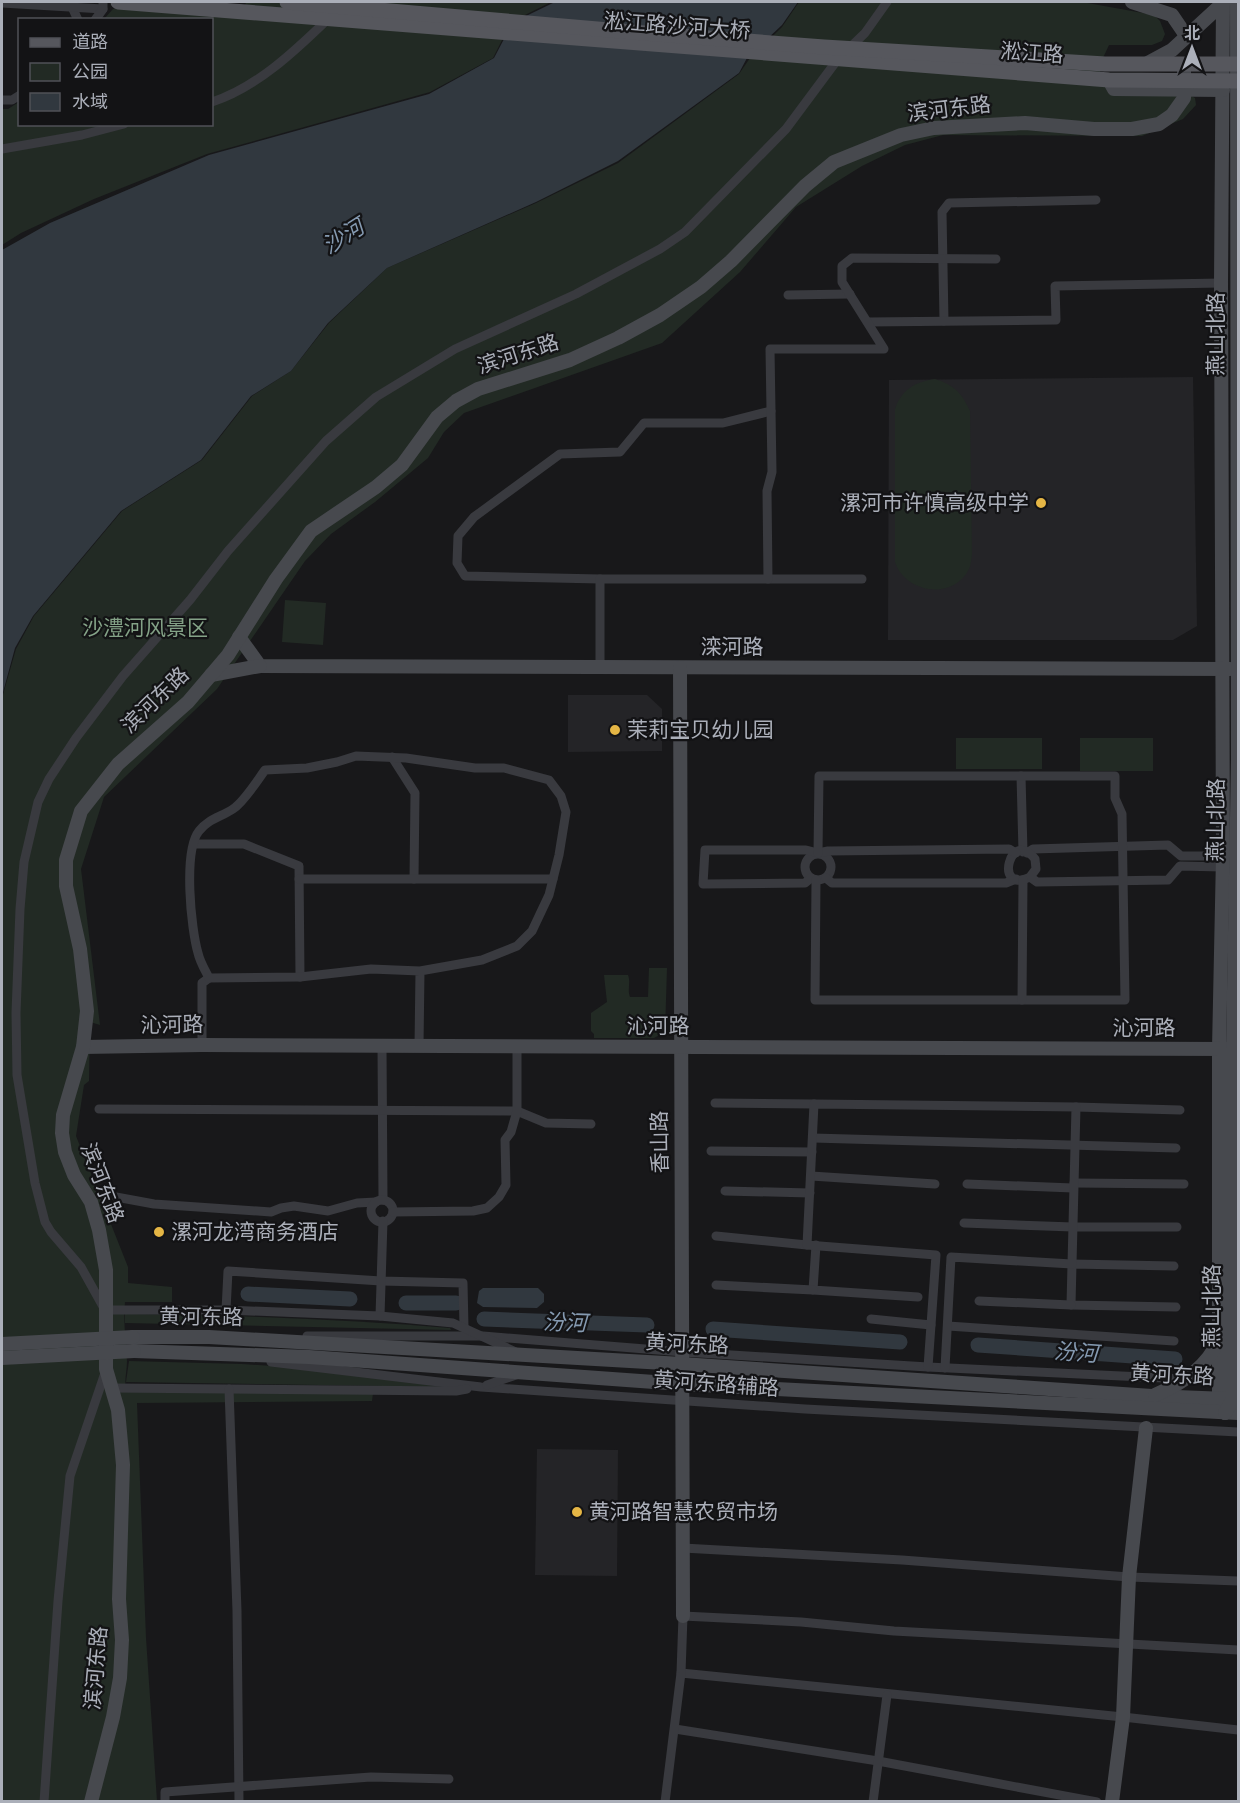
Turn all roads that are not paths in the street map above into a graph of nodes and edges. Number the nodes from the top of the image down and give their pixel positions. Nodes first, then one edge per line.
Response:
1 (118, 2) edge
2 (287, 2) edge
3 (888, 2) edge
4 (1132, 2) edge
5 (1232, 2) edge
6 (2, 3) edge
7 (72, 4) edge
8 (358, 4) edge
9 (103, 5) edge
10 (329, 18) junction
11 (420, 20) junction
12 (1187, 37) junction
13 (833, 53) junction
14 (1146, 64) junction
15 (1184, 64) junction
16 (1233, 64) edge
17 (1231, 83) edge
18 (1184, 85) junction
19 (18, 96) edge
20 (2, 100) edge
21 (213, 102) edge
22 (116, 126) edge
23 (2, 148) edge
24 (1096, 200) dead end
25 (943, 259) junction
26 (996, 259) dead end
27 (1238, 273) edge
28 (1221, 283) junction
29 (850, 294) junction
30 (788, 295) dead end
31 (944, 321) junction
32 (867, 322) junction
33 (1221, 394) junction
34 (1238, 394) edge
35 (771, 411) junction
36 (1238, 532) edge
37 (600, 579) junction
38 (768, 579) junction
39 (862, 579) dead end
40 (239, 638) junction
41 (260, 666) junction
42 (600, 667) junction
43 (680, 668) junction
44 (1222, 669) junction
45 (1238, 669) edge
46 (211, 675) junction
47 (392, 757) junction
48 (1021, 776) junction
49 (194, 844) junction
50 (1123, 846) junction
51 (1022, 852) junction
52 (818, 853) junction
53 (1222, 861) junction
54 (299, 879) junction
55 (414, 879) junction
56 (554, 879) junction
57 (818, 879) junction
58 (1023, 879) junction
59 (1123, 880) junction
60 (420, 971) junction
61 (209, 978) junction
62 (300, 978) junction
63 (1022, 1000) junction
64 (202, 1045) junction
65 (382, 1046) junction
66 (419, 1046) junction
67 (83, 1047) junction
68 (517, 1047) junction
69 (680, 1047) junction
70 (1226, 1049) junction
71 (715, 1103) dead end
72 (814, 1104) junction
73 (1076, 1107) junction
74 (99, 1109) dead end
75 (382, 1110) junction
76 (1180, 1110) dead end
77 (517, 1111) junction
78 (591, 1124) dead end
79 (1236, 1127) edge
80 (813, 1138) junction
81 (1074, 1145) junction
82 (1176, 1148) dead end
83 (711, 1151) dead end
84 (812, 1152) junction
85 (811, 1176) junction
86 (935, 1184) dead end
87 (967, 1184) dead end
88 (1184, 1184) dead end
89 (1074, 1185) junction
90 (725, 1191) dead end
91 (810, 1193) junction
92 (116, 1197) dead end
93 (379, 1201) junction
94 (393, 1212) junction
95 (383, 1221) junction
96 (964, 1223) dead end
97 (1073, 1227) junction
98 (1177, 1227) dead end
99 (716, 1236) dead end
100 (811, 1245) junction
101 (1072, 1264) junction
102 (1174, 1266) dead end
103 (381, 1281) junction
104 (716, 1285) dead end
105 (813, 1290) junction
106 (918, 1297) dead end
107 (979, 1301) dead end
108 (1071, 1305) junction
109 (1176, 1307) dead end
110 (105, 1310) junction
111 (226, 1310) junction
112 (380, 1316) junction
113 (871, 1320) dead end
114 (931, 1325) junction
115 (948, 1326) junction
116 (464, 1327) junction
117 (483, 1336) junction
118 (209, 1337) junction
119 (1231, 1340) edge
120 (1174, 1341) dead end
121 (2, 1344) edge
122 (133, 1344) junction
123 (206, 1354) junction
124 (525, 1356) junction
125 (2, 1358) edge
126 (683, 1358) junction
127 (928, 1367) junction
128 (945, 1368) junction
129 (106, 1369) junction
130 (525, 1372) junction
131 (1185, 1379) junction
132 (682, 1384) junction
133 (481, 1387) junction
134 (113, 1388) junction
135 (229, 1389) junction
136 (1152, 1396) junction
137 (1230, 1399) edge
138 (682, 1400) junction
139 (1232, 1413) edge
140 (1146, 1428) junction
141 (1225, 1431) junction
142 (1239, 1432) edge
143 (683, 1548) junction
144 (1129, 1577) junction
145 (1239, 1581) edge
146 (683, 1616) junction
147 (1126, 1644) junction
148 (1239, 1650) edge
149 (681, 1673) junction
150 (887, 1695) junction
151 (1123, 1717) junction
152 (675, 1729) junction
153 (1239, 1730) edge
154 (879, 1761) junction
155 (449, 1779) dead end
156 (239, 1785) junction
157 (44, 1802) edge
158 (92, 1802) edge
159 (165, 1802) edge
160 (239, 1802) edge
161 (665, 1802) edge
162 (873, 1802) edge
163 (1097, 1802) edge
164 (1112, 1802) edge

1 - 10 main road
2 - 8 main road
3 - 13 street
4 - 12 street
5 - 12 street
5 - 16 street, 燕山北路
6 - 7 street
7 - 9 street
8 - 11 main road
10 - 11 main road
10 - 21 street
11 - 13 main road, 淞江路沙河大桥
12 - 14 street
13 - 14 main road, 淞江路
13 - 18 main road, 淞江路
13 - 110 street
14 - 15 main road, 淞江路
15 - 16 main road, 淞江路
15 - 18 street, 滨河东路
16 - 17 street, 燕山北路
17 - 18 main road, 淞江路
17 - 27 street, 燕山北路
17 - 28 street, 燕山北路
18 - 40 street, 滨河东路
19 - 20 street
22 - 23 street
24 - 25 street
25 - 26 street
25 - 29 street
25 - 31 street
27 - 34 street, 燕山北路
28 - 31 street
28 - 33 street, 燕山北路
29 - 30 street
29 - 32 street
31 - 32 street
32 - 35 street
33 - 34 street
33 - 44 street, 燕山北路
34 - 36 street, 燕山北路
35 - 37 street
35 - 38 street
36 - 45 street, 燕山北路
37 - 38 street
37 - 42 street
38 - 39 street
40 - 41 street
40 - 46 street, 滨河东路
41 - 42 street, 滦河路
41 - 46 street, 滦河路
42 - 43 street, 滦河路
43 - 44 street, 滦河路
43 - 69 street, 香山路
44 - 45 street, 滦河路
44 - 53 street, 燕山北路
45 - 70 street, 燕山北路
46 - 67 street, 滨河东路
47 - 49 street
47 - 55 street
47 - 56 street
48 - 50 street
48 - 51 street
48 - 52 street
49 - 54 street
49 - 61 street
50 - 51 street
50 - 53 street
50 - 59 street
51 - 52 street
51 - 58 street
51 - 58 street
52 - 57 street
52 - 57 street
52 - 57 street
53 - 59 street
53 - 70 street, 燕山北路
54 - 55 street
54 - 62 street
55 - 56 street
56 - 60 street
57 - 58 street
57 - 63 street
58 - 59 street
58 - 63 street
59 - 63 street
60 - 62 street
60 - 66 street
61 - 62 street
61 - 64 street
64 - 65 street, 沁河路
64 - 67 street, 沁河路
65 - 66 street, 沁河路
65 - 75 street
66 - 68 street, 沁河路
67 - 110 street, 滨河东路
68 - 69 street, 沁河路
68 - 77 street
69 - 70 street, 沁河路
69 - 126 street, 香山路
70 - 79 street, 燕山北路
70 - 119 street, 燕山北路
71 - 72 street
72 - 73 street
72 - 80 street
73 - 76 street
73 - 81 street
74 - 75 street
75 - 77 street
75 - 93 street
77 - 78 street
77 - 94 street
79 - 119 street, 燕山北路
80 - 81 street
80 - 84 street
81 - 82 street
81 - 89 street
83 - 84 street
84 - 85 street
85 - 86 street
85 - 91 street
87 - 89 street
88 - 89 street
89 - 97 street
90 - 91 street
91 - 100 street
92 - 93 street
93 - 94 street
93 - 95 street
94 - 95 street
95 - 103 street
96 - 97 street
97 - 98 street
97 - 101 street
99 - 100 street
100 - 105 street
100 - 114 street
101 - 102 street
101 - 108 street
101 - 115 street
103 - 111 street
103 - 112 street
103 - 116 street
104 - 105 street
105 - 106 street
107 - 108 street
108 - 109 street
110 - 111 street
110 - 129 street, 滨河东路
111 - 112 street
112 - 116 street
113 - 114 street
114 - 127 street
115 - 120 street
115 - 128 street
116 - 117 street
117 - 118 street, 黄河东路辅路
117 - 124 street
117 - 126 street, 黄河东路辅路
118 - 122 street, 黄河东路
118 - 124 street, 黄河东路
119 - 131 street
119 - 137 street, 燕山北路
121 - 122 street, bridge
122 - 123 street, 黄河东路
122 - 125 street, bridge
123 - 130 street, 黄河东路
123 - 133 street, 黄河东路辅路
124 - 126 street, 黄河东路
126 - 127 street, 黄河东路辅路
126 - 132 street, 香山路
126 - 136 street, 黄河东路
127 - 128 street, 黄河东路辅路
128 - 131 street, 黄河东路辅路
129 - 134 street, 滨河东路
129 - 157 street
130 - 132 street, 黄河东路
130 - 133 street
131 - 136 street
132 - 138 street, 香山路
132 - 139 street, 黄河东路
133 - 135 street
133 - 138 street, 黄河东路辅路
134 - 135 street
134 - 158 street, 滨河东路
135 - 156 street
136 - 137 street, 黄河东路
137 - 139 street, 燕山北路
138 - 140 street, 黄河东路辅路
138 - 143 street, 香山路
139 - 141 street
140 - 141 street, 黄河东路辅路
140 - 144 street
141 - 142 street, 黄河东路辅路
143 - 144 street
143 - 146 street, 香山路
144 - 145 street
144 - 147 street
146 - 147 street
146 - 149 street
147 - 148 street
147 - 151 street
149 - 150 street
149 - 152 street
150 - 151 street
150 - 154 street
151 - 153 street
151 - 164 street
152 - 154 street
152 - 161 street
154 - 162 street
154 - 163 street
155 - 156 street
156 - 159 street
156 - 160 street

